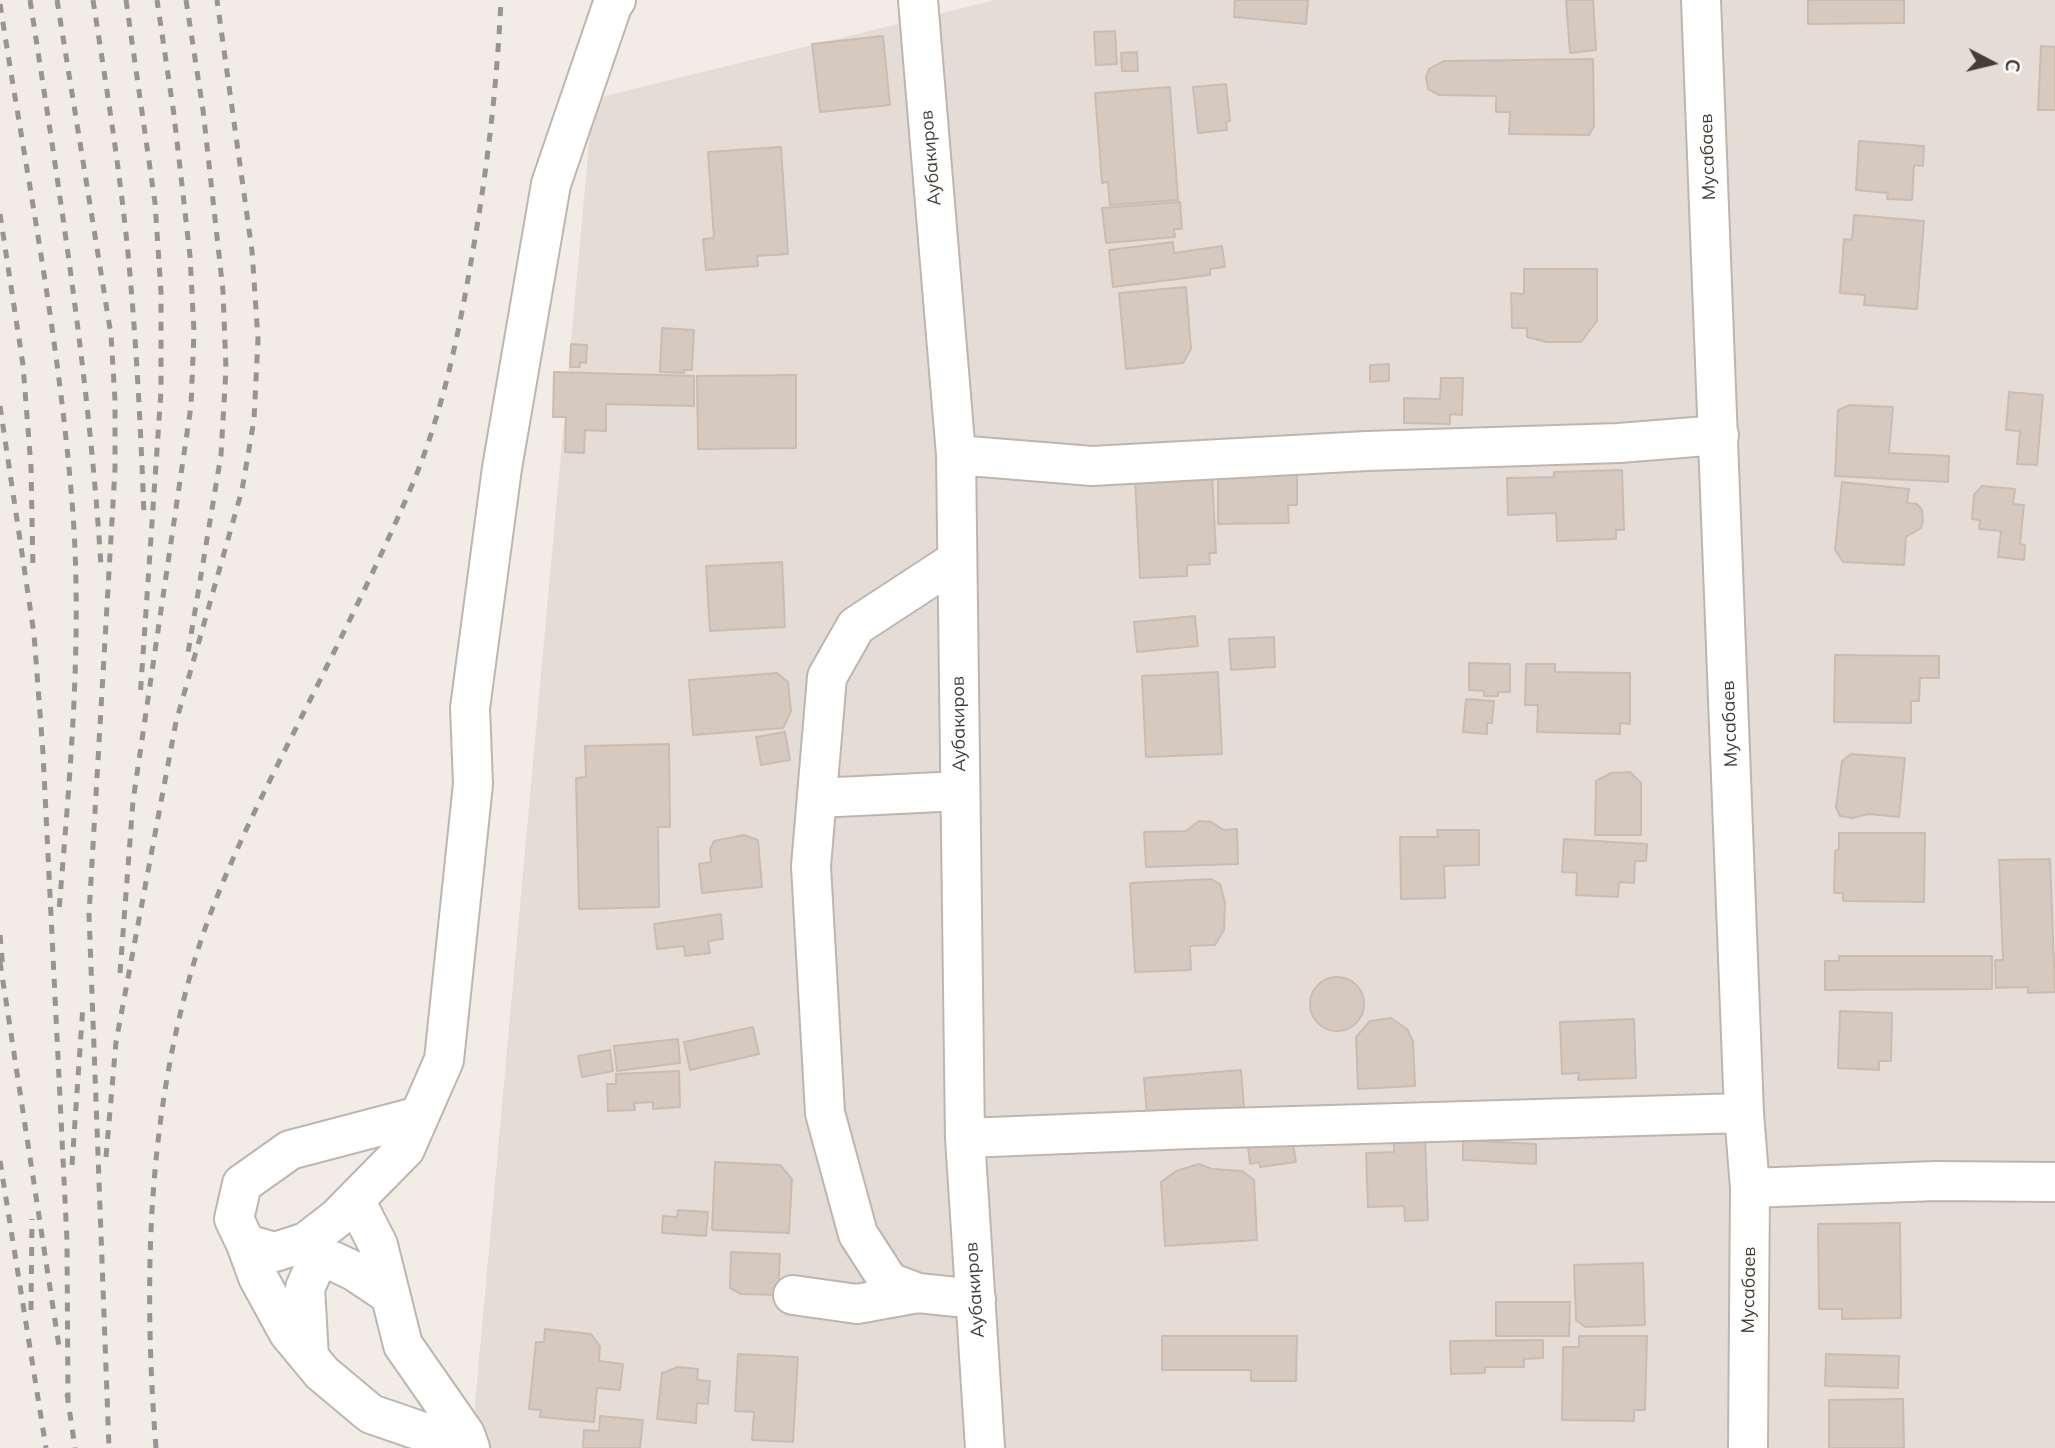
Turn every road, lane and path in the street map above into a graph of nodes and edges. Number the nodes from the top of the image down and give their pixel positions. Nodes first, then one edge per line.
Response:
1 (616, 0) edge
2 (918, 0) edge
3 (1701, 0) edge
4 (1719, 435) junction
5 (956, 455) junction
6 (957, 560) junction
7 (960, 791) junction
8 (817, 798) junction
9 (1744, 1113) junction
10 (419, 1116) junction
11 (965, 1138) junction
12 (2055, 1182) edge
13 (1750, 1188) junction
14 (355, 1200) junction
15 (246, 1244) junction
16 (918, 1293) junction
17 (390, 1294) junction
18 (793, 1295) dead end
19 (976, 1299) junction
20 (309, 1357) junction
21 (985, 1448) edge
22 (1748, 1448) edge

1 - 10 street
2 - 5 street, Аубакиров
3 - 4 street, Мусабаев
4 - 5 street
4 - 9 street, Мусабаев
5 - 6 street, Аубакиров
6 - 7 street, Аубакиров
6 - 8 street
7 - 8 street
7 - 11 street, Аубакиров
8 - 16 street
9 - 11 street
9 - 13 street, Мусабаев
10 - 14 street
10 - 15 street
11 - 19 street, Аубакиров
12 - 13 street
13 - 22 street, Мусабаев
14 - 15 street
14 - 17 street
15 - 20 street
16 - 18 street
16 - 19 street
17 - 20 street
17 - 20 street
19 - 21 street, Аубакиров

